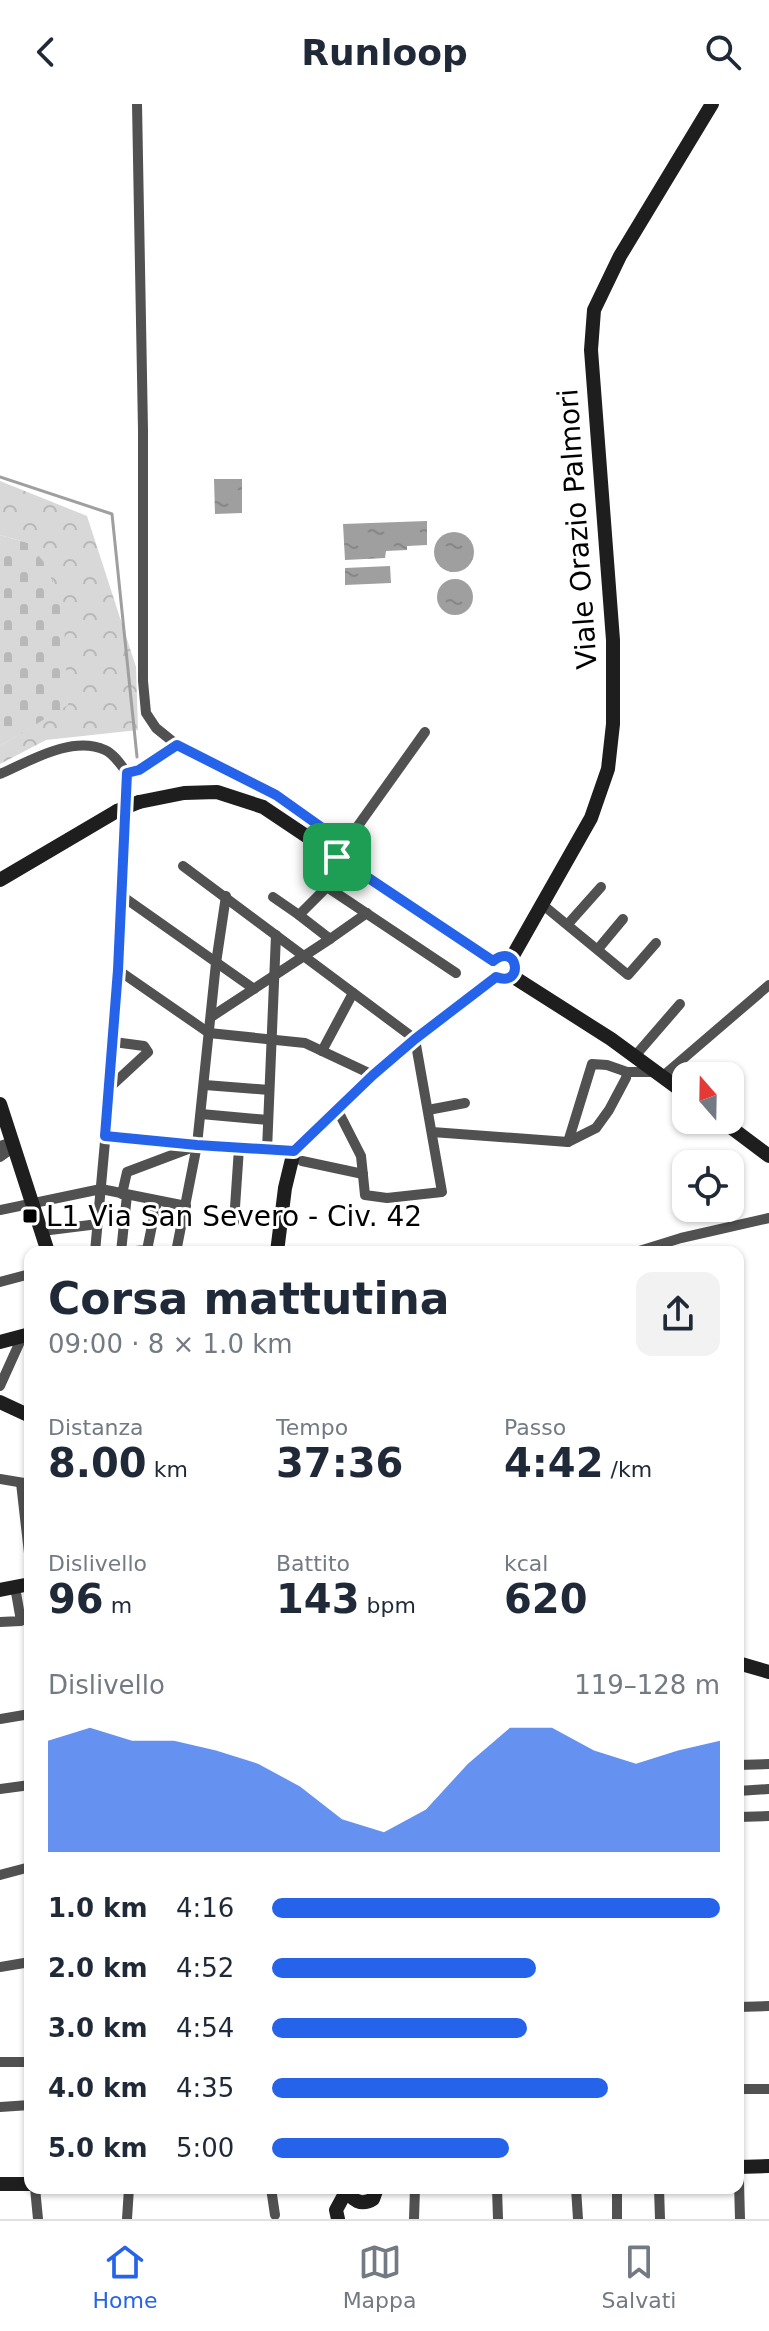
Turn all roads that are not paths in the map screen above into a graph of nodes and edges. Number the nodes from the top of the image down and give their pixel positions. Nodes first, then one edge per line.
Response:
1 (137, 104) edge
2 (712, 104) edge
3 (425, 732) dead end
4 (177, 745) junction
5 (127, 773) junction
6 (0, 774) edge
7 (341, 850) junction
8 (183, 866) dead end
9 (0, 880) edge
10 (601, 887) dead end
11 (122, 896) junction
12 (226, 896) junction
13 (273, 897) dead end
14 (543, 905) junction
15 (367, 913) junction
16 (299, 915) junction
17 (623, 919) dead end
18 (568, 924) junction
19 (276, 935) junction
20 (330, 939) junction
21 (656, 943) dead end
22 (598, 949) junction
23 (305, 956) junction
24 (511, 959) junction
25 (493, 961) junction
26 (216, 963) junction
27 (118, 970) junction
28 (456, 973) dead end
29 (274, 976) junction
30 (512, 976) junction
31 (496, 977) junction
32 (769, 985) edge
33 (254, 989) junction
34 (353, 993) junction
35 (680, 1004) dead end
36 (211, 1017) junction
37 (209, 1033) junction
38 (271, 1039) junction
39 (415, 1039) junction
40 (114, 1042) junction
41 (322, 1051) junction
42 (635, 1056) junction
43 (627, 1072) junction
44 (660, 1074) junction
45 (373, 1075) junction
46 (672, 1083) edge
47 (205, 1085) junction
48 (109, 1088) junction
49 (269, 1090) junction
50 (465, 1103) dead end
51 (0, 1104) edge
52 (337, 1109) junction
53 (428, 1110) junction
54 (201, 1114) junction
55 (268, 1120) junction
56 (432, 1132) junction
57 (740, 1134) edge
58 (105, 1136) junction
59 (568, 1142) junction
60 (9, 1145) edge
61 (197, 1145) junction
62 (239, 1148) junction
63 (267, 1150) junction
64 (298, 1156) junction
65 (769, 1156) edge
66 (0, 1157) edge
67 (363, 1174) junction
68 (101, 1189) junction
69 (124, 1194) junction
70 (157, 1201) junction
71 (33, 1202) junction
72 (186, 1206) junction
73 (0, 1210) edge
74 (769, 1218) edge
75 (234, 1222) dead end
76 (98, 1224) junction
77 (42, 1231) junction
78 (46, 1246) edge
79 (96, 1246) edge
80 (122, 1246) edge
81 (148, 1246) edge
82 (177, 1246) edge
83 (278, 1246) edge
84 (655, 1246) edge
85 (24, 1276) edge
86 (0, 1282) edge
87 (24, 1335) edge
88 (24, 1338) edge
89 (0, 1342) edge
90 (0, 1386) edge
91 (0, 1402) edge
92 (24, 1413) edge
93 (0, 1479) edge
94 (24, 1484) edge
95 (15, 1587) edge
96 (0, 1622) edge
97 (744, 1665) edge
98 (769, 1672) edge
99 (24, 1715) edge
100 (0, 1719) edge
101 (769, 1764) edge
102 (744, 1765) edge
103 (24, 1786) edge
104 (0, 1789) edge
105 (769, 1789) edge
106 (744, 1791) edge
107 (769, 1816) edge
108 (744, 1817) edge
109 (24, 1869) edge
110 (0, 1875) edge
111 (24, 1963) edge
112 (0, 1967) edge
113 (769, 2006) edge
114 (744, 2007) edge
115 (0, 2062) edge
116 (24, 2062) edge
117 (744, 2089) edge
118 (769, 2089) edge
119 (24, 2105) edge
120 (0, 2107) edge
121 (769, 2166) edge
122 (744, 2167) edge
123 (0, 2184) edge
124 (24, 2184) edge
125 (36, 2194) edge
126 (129, 2194) edge
127 (272, 2194) edge
128 (345, 2194) edge
129 (349, 2194) edge
130 (375, 2194) edge
131 (415, 2194) edge
132 (497, 2194) edge
133 (576, 2194) edge
134 (617, 2194) edge
135 (659, 2194) edge
136 (739, 2194) edge
137 (364, 2203) junction
138 (275, 2215) dead end
139 (38, 2219) edge
140 (127, 2219) edge
141 (340, 2219) edge
142 (414, 2219) edge
143 (498, 2219) edge
144 (578, 2219) edge
145 (617, 2219) edge
146 (660, 2219) edge
147 (740, 2219) edge

1 - 4 street
2 - 14 street, Viale Orazio Palmori
3 - 7 street
4 - 5 street
4 - 7 street
5 - 6 street
5 - 11 street
7 - 9 street, bridge
7 - 25 street
8 - 12 street
10 - 18 street
11 - 26 street
11 - 27 street
12 - 19 street
12 - 26 street
13 - 16 street
14 - 18 street
14 - 24 street, Viale Orazio Palmori
15 - 16 street
15 - 20 street
15 - 28 street
16 - 20 street
17 - 22 street
18 - 22 street
19 - 23 street
19 - 29 street
20 - 23 street
21 - 22 street
23 - 29 street
23 - 34 street
24 - 25 street
24 - 30 street
25 - 31 street
26 - 33 street
26 - 36 street
27 - 37 street
27 - 40 street
29 - 33 street
29 - 38 street
30 - 31 street
30 - 42 street
31 - 39 street
32 - 44 street
33 - 36 street
34 - 39 street
34 - 41 street
35 - 42 street
36 - 37 street
37 - 38 street
37 - 47 street
38 - 41 street
38 - 49 street
39 - 45 street
39 - 53 street
40 - 48 street
40 - 48 street
41 - 45 street
42 - 44 street
43 - 44 street
43 - 59 street
43 - 59 street
44 - 46 street
45 - 52 street
47 - 49 street
47 - 54 street
48 - 58 street
49 - 55 street
50 - 53 street
51 - 60 street
52 - 64 street
52 - 67 street
53 - 56 street
54 - 55 street
54 - 61 street
55 - 63 street
56 - 59 street
56 - 67 street
57 - 65 street
58 - 61 street
58 - 68 street
60 - 66 street
60 - 71 street
61 - 62 street
61 - 69 street
61 - 72 street
62 - 63 street
62 - 75 street
63 - 64 street
64 - 67 street
64 - 83 street
68 - 69 street
68 - 71 street
68 - 76 street
69 - 70 street
69 - 80 street
70 - 72 street
70 - 81 street
71 - 73 street
71 - 77 street
72 - 82 street
74 - 84 street
76 - 77 street
76 - 79 street
77 - 78 street
85 - 86 street
87 - 89 street
88 - 90 street
91 - 92 street
93 - 94 street
95 - 96 street
97 - 98 street
99 - 100 street
101 - 102 street
103 - 104 street
105 - 106 street
107 - 108 street
109 - 110 street
111 - 112 street
113 - 114 street
115 - 116 street
117 - 118 street
119 - 120 street
121 - 122 street
123 - 124 street
125 - 139 street
126 - 140 street
127 - 138 street
128 - 141 street
129 - 137 street
130 - 137 street
131 - 142 street
132 - 143 street
133 - 144 street
134 - 145 street
135 - 146 street
136 - 147 street
137 - 141 street

